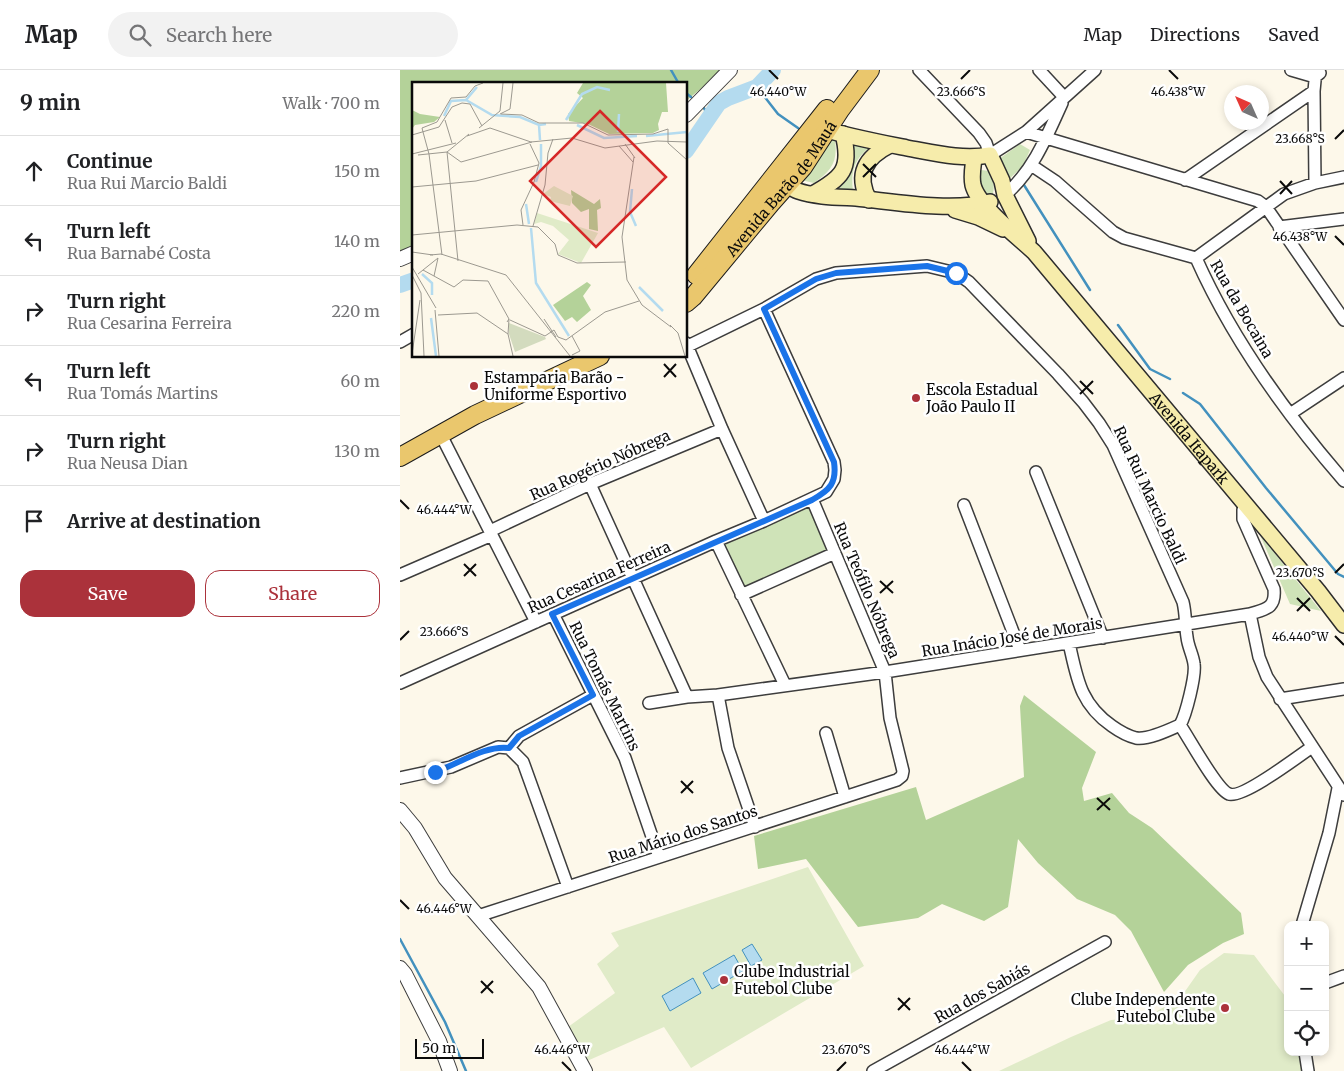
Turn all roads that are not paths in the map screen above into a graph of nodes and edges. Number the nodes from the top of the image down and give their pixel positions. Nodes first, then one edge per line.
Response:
1 (730, 70) edge
2 (857, 70) edge
3 (870, 70) edge
4 (919, 70) edge
5 (1039, 70) edge
6 (1095, 70) edge
7 (1292, 70) edge
8 (1318, 72) edge
9 (1314, 91) junction
10 (1064, 97) junction
11 (688, 113) edge
12 (1054, 119) junction
13 (828, 130) junction
14 (1026, 132) junction
15 (979, 133) junction
16 (1046, 137) junction
17 (1063, 143) junction
18 (890, 144) junction
19 (798, 147) junction
20 (990, 155) junction
21 (974, 158) junction
22 (1031, 165) junction
23 (1344, 177) edge
24 (1185, 180) junction
25 (1315, 183) junction
26 (788, 185) junction
27 (813, 194) junction
28 (1005, 195) junction
29 (869, 200) junction
30 (984, 204) junction
31 (939, 206) junction
32 (1266, 207) junction
33 (1344, 219) edge
34 (1279, 227) junction
35 (1019, 238) junction
36 (1034, 252) junction
37 (412, 254) edge
38 (1196, 258) junction
39 (400, 259) edge
40 (688, 284) edge
41 (688, 301) edge
42 (764, 309) junction
43 (1344, 320) edge
44 (412, 335) edge
45 (400, 342) edge
46 (688, 345) edge
47 (688, 347) edge
48 (572, 358) edge
49 (596, 358) edge
50 (1344, 378) edge
51 (1290, 414) junction
52 (722, 428) junction
53 (440, 434) junction
54 (400, 449) edge
55 (400, 457) edge
56 (1036, 472) dead end
57 (1344, 481) edge
58 (590, 484) junction
59 (812, 500) junction
60 (964, 505) dead end
61 (1245, 506) junction
62 (764, 521) junction
63 (491, 533) junction
64 (716, 541) junction
65 (835, 553) junction
66 (400, 575) edge
67 (634, 578) junction
68 (741, 595) junction
69 (552, 614) junction
70 (1250, 614) junction
71 (536, 622) junction
72 (1186, 623) junction
73 (1344, 626) edge
74 (1103, 638) junction
75 (1069, 643) junction
76 (1020, 650) junction
77 (885, 672) junction
78 (400, 683) edge
79 (785, 685) junction
80 (1344, 688) edge
81 (593, 695) junction
82 (718, 695) junction
83 (687, 697) junction
84 (1280, 700) junction
85 (649, 703) dead end
86 (1180, 725) junction
87 (826, 733) dead end
88 (1312, 747) junction
89 (509, 748) junction
90 (400, 778) edge
91 (897, 780) joint
92 (1341, 792) edge
93 (845, 797) junction
94 (400, 810) edge
95 (755, 827) junction
96 (659, 857) junction
97 (568, 887) junction
98 (478, 916) junction
99 (1303, 921) edge
100 (1105, 942) dead end
101 (400, 968) edge
102 (1344, 976) edge
103 (1329, 982) edge
104 (1306, 1056) edge
105 (450, 1071) edge
106 (585, 1071) edge
107 (873, 1071) edge
108 (1308, 1071) edge

1 - 11 street
2 - 13 main road, Avenida Barão de Mauá
3 - 13 main road, Avenida Barão de Mauá
4 - 15 street
5 - 10 street
6 - 10 street
7 - 8 street
8 - 9 street
9 - 24 street
9 - 25 street
10 - 12 street
10 - 14 street
12 - 16 street
12 - 17 street
13 - 18 main road
13 - 19 main road, Avenida Barão de Mauá
13 - 26 main road, Avenida Barão de Mauá
13 - 27 main road
14 - 16 street
14 - 20 street
15 - 20 street
15 - 21 street
16 - 17 street
16 - 22 street
17 - 24 street
18 - 21 main road
18 - 29 main road
19 - 26 main road
19 - 40 main road, Avenida Barão de Mauá
20 - 21 main road
20 - 28 main road, Avenida Itapark
21 - 30 main road, Avenida Itapark
22 - 28 street
22 - 38 street, Rua da Bocaina
23 - 25 street
24 - 32 street
25 - 32 street
26 - 27 main road
26 - 41 main road, Avenida Barão de Mauá
27 - 29 main road
28 - 30 main road
28 - 36 main road, Avenida Itapark
29 - 31 main road
30 - 31 main road
30 - 35 main road, Avenida Itapark
31 - 35 main road
32 - 34 street
32 - 38 street
33 - 34 street
34 - 43 street
35 - 36 main road, Avenida Itapark
36 - 61 main road, Avenida Itapark
37 - 39 street
38 - 51 street, Rua da Bocaina
42 - 46 street, Rua Rui Marcio Baldi
42 - 59 street, Rua Cesarina Ferreira
42 - 72 street, Rua Rui Marcio Baldi
44 - 45 street
47 - 52 street
48 - 54 main road
49 - 53 main road
50 - 51 street
51 - 57 street, Rua da Bocaina
52 - 58 street, Rua Rogério Nóbrega
52 - 62 street
53 - 55 main road
53 - 63 street
56 - 74 street
58 - 63 street, Rua Rogério Nóbrega
58 - 67 street
59 - 62 street, Rua Cesarina Ferreira
59 - 65 street, Rua Teófilo Nóbrega
60 - 76 street
61 - 70 street, Rua Inácio José de Morais
61 - 73 main road, Avenida Itapark
62 - 64 street, Rua Cesarina Ferreira
63 - 66 street, Rua Rogério Nóbrega
63 - 71 street
64 - 67 street, Rua Cesarina Ferreira
64 - 68 street
65 - 68 street
65 - 77 street, Rua Teófilo Nóbrega
67 - 69 street, Rua Cesarina Ferreira
67 - 83 street
68 - 79 street
69 - 71 street, Rua Cesarina Ferreira
69 - 81 street, Rua Tomás Martins
70 - 72 street, Rua Inácio José de Morais
70 - 84 street
71 - 78 street, Rua Cesarina Ferreira
72 - 74 street, Rua Inácio José de Morais
72 - 86 street, Rua Rui Marcio Baldi
74 - 75 street, Rua Inácio José de Morais
75 - 76 street, Rua Inácio José de Morais
75 - 86 street
76 - 77 street, Rua Inácio José de Morais
77 - 79 street, Rua Inácio José de Morais
77 - 91 street, Rua Teófilo Nóbrega
79 - 82 street, Rua Inácio José de Morais
80 - 84 street
81 - 89 street
81 - 96 street, Rua Tomás Martins
82 - 83 street, Rua Inácio José de Morais
82 - 95 street
83 - 85 street, Rua Inácio José de Morais
84 - 88 street
86 - 88 street
87 - 93 street
88 - 92 street
89 - 90 street
89 - 97 street
91 - 93 street, Rua Mário dos Santos
92 - 99 street
93 - 95 street, Rua Mário dos Santos
94 - 98 street
95 - 96 street, Rua Mário dos Santos
96 - 97 street, Rua Mário dos Santos
97 - 98 street, Rua Mário dos Santos
98 - 106 street
100 - 107 street, Rua dos Sabiás
101 - 105 street
102 - 103 street
104 - 108 street

